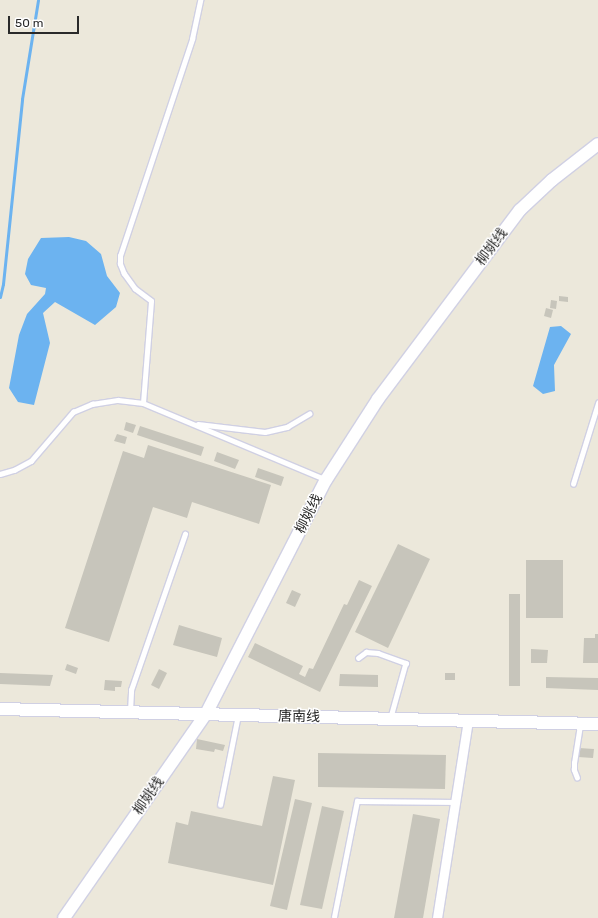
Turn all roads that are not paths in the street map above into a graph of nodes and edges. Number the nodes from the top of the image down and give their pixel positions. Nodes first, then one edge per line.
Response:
1 (200, 0) edge
2 (598, 144) edge
3 (598, 402) edge
4 (144, 403) junction
5 (309, 414) dead end
6 (192, 424) junction
7 (0, 474) edge
8 (326, 480) junction
9 (573, 484) dead end
10 (185, 534) dead end
11 (358, 658) dead end
12 (0, 710) edge
13 (130, 713) junction
14 (206, 714) junction
15 (238, 715) junction
16 (390, 719) junction
17 (468, 721) junction
18 (580, 723) junction
19 (598, 724) edge
20 (577, 778) dead end
21 (455, 802) junction
22 (220, 804) dead end
23 (64, 918) edge
24 (334, 918) edge
25 (437, 918) edge

1 - 4 lane
2 - 8 street, 柳姚线
3 - 9 lane
4 - 6 lane
4 - 7 lane
5 - 6 lane
6 - 8 lane
8 - 14 street, 柳姚线
10 - 13 lane
11 - 16 lane
12 - 13 street, 唐南线
13 - 14 street, 唐南线
14 - 15 street, 唐南线
14 - 23 street, 柳姚线
15 - 16 street, 唐南线
15 - 22 lane
16 - 17 street, 唐南线
17 - 18 street, 唐南线
17 - 21 street
18 - 19 street, 唐南线
18 - 20 lane
21 - 24 lane
21 - 25 street

